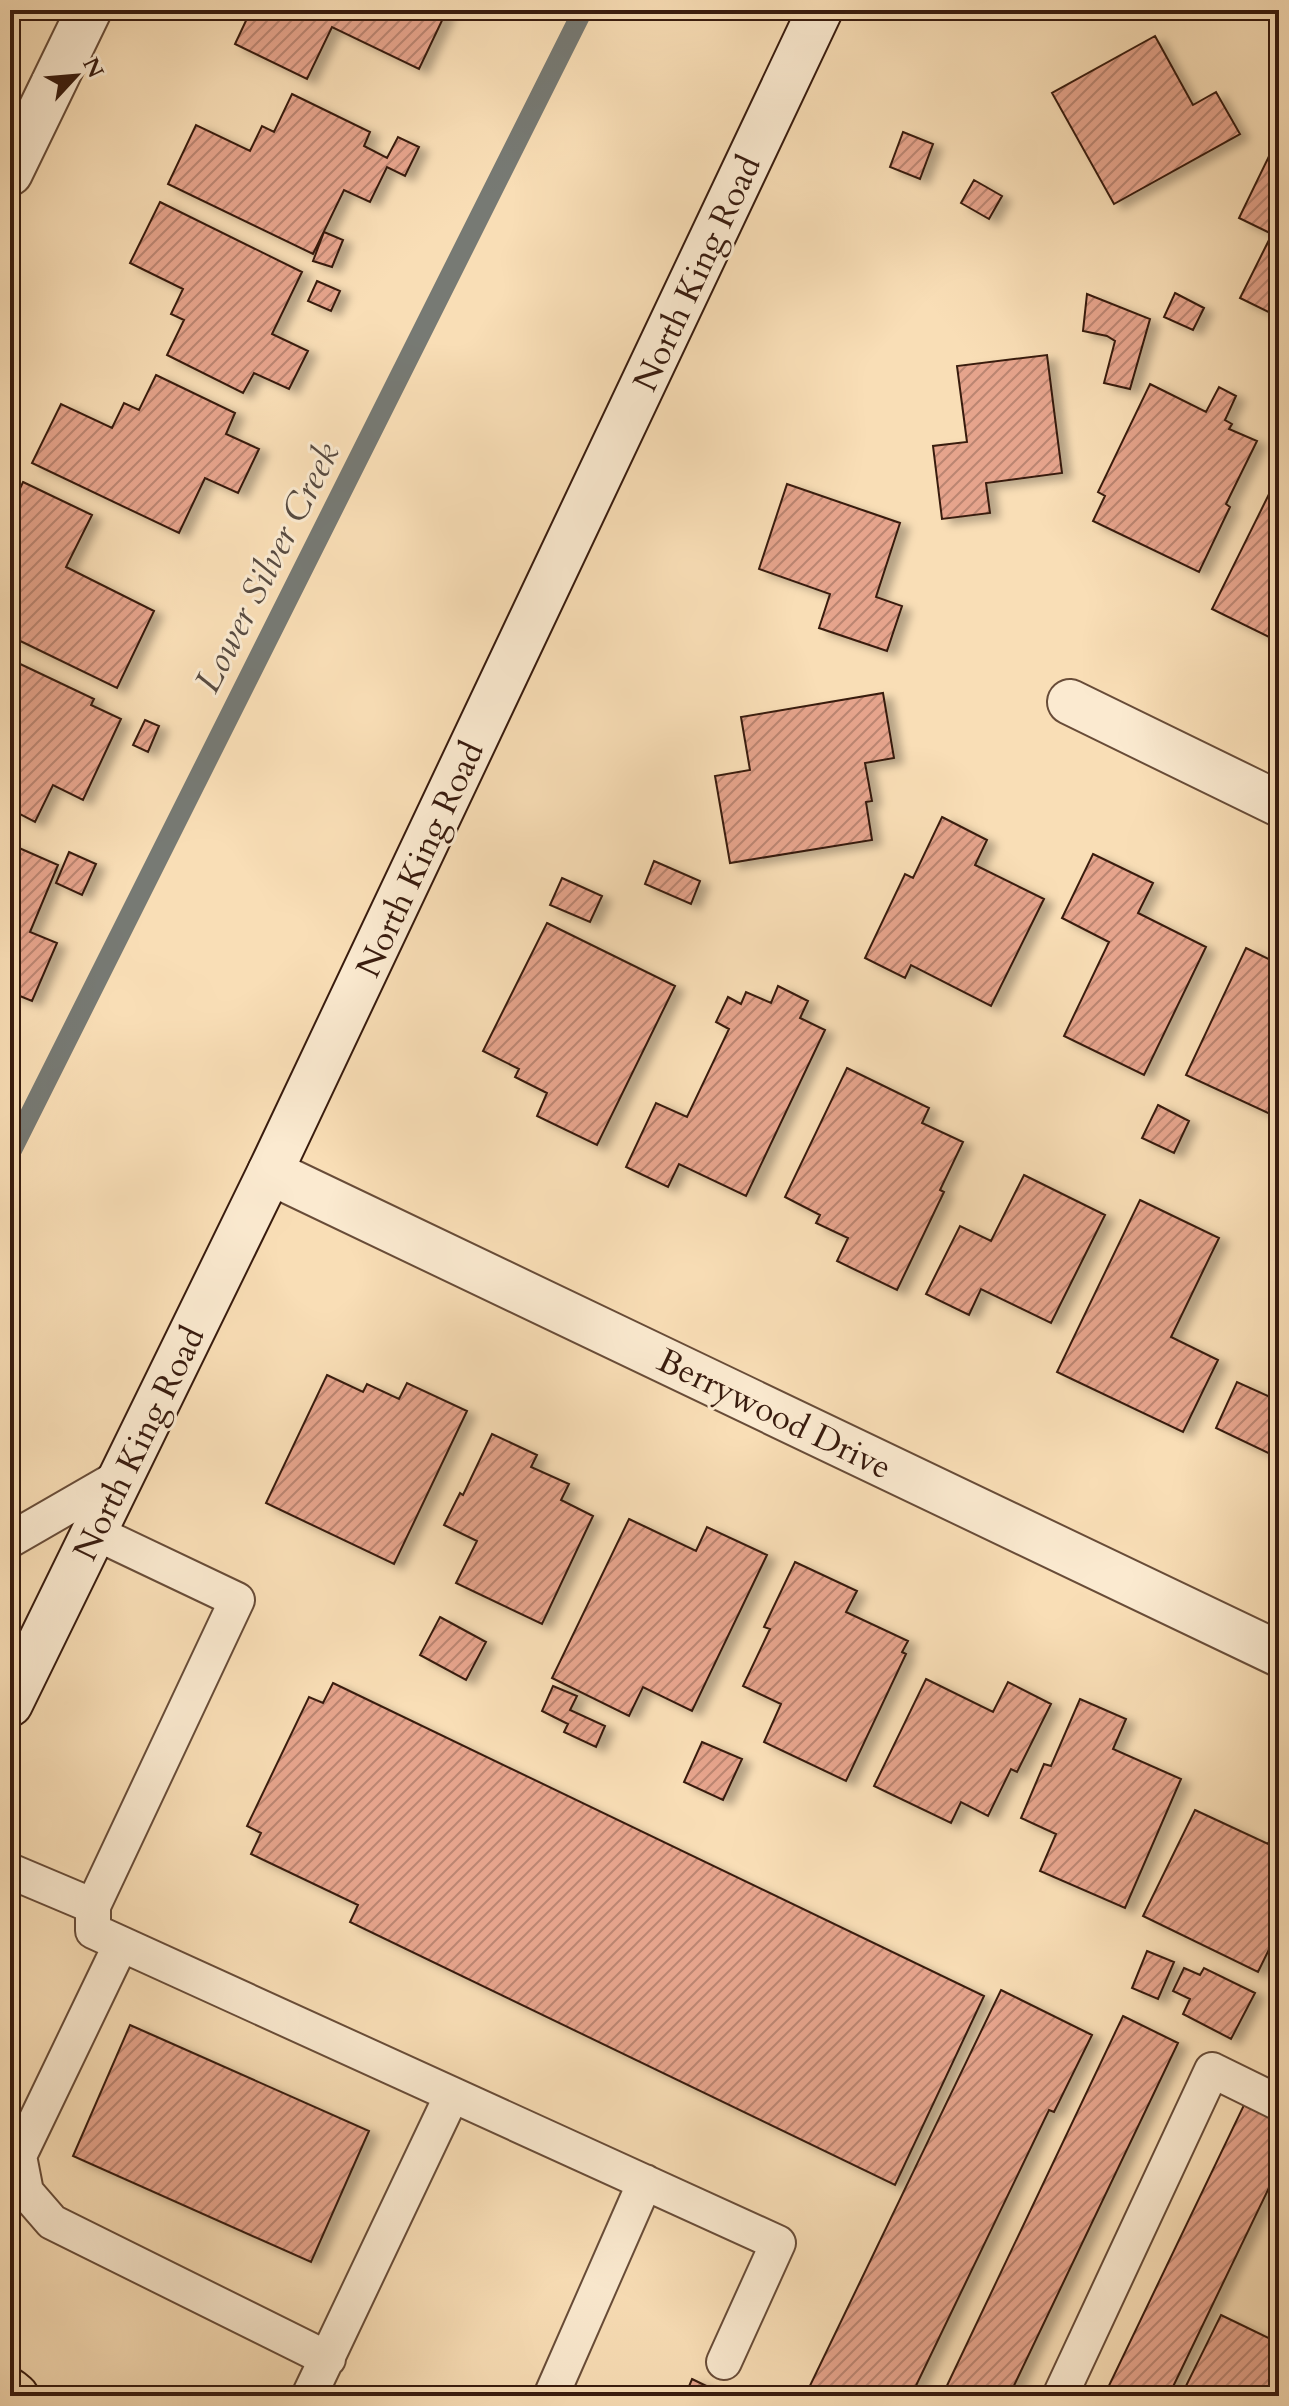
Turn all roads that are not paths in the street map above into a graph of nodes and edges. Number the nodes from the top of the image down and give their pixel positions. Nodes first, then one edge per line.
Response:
1 (89, 10) edge
2 (820, 10) edge
3 (10, 173) edge
4 (1070, 702) dead end
5 (1279, 804) edge
6 (270, 1172) junction
7 (121, 1476) junction
8 (94, 1532) junction
9 (10, 1540) edge
10 (1279, 1654) edge
11 (10, 1704) edge
12 (10, 1871) edge
13 (93, 1906) junction
14 (121, 1944) junction
15 (452, 2095) junction
16 (1279, 2103) edge
17 (645, 2182) junction
18 (328, 2359) junction
19 (724, 2362) dead end
20 (10, 2391) edge
21 (16, 2396) edge
22 (309, 2396) edge
23 (551, 2396) edge
24 (1060, 2396) edge

1 - 3 main road
2 - 6 main road, North King Road
4 - 5 main road
6 - 7 main road, North King Road
6 - 10 main road, Berrywood Drive
7 - 8 main road, North King Road
7 - 9 lane
8 - 11 main road, North King Road
8 - 13 lane
12 - 13 lane
13 - 14 lane
14 - 15 lane
14 - 18 lane
15 - 17 lane
15 - 18 lane
16 - 24 lane
17 - 19 lane
17 - 23 lane
18 - 22 lane
20 - 21 main road

